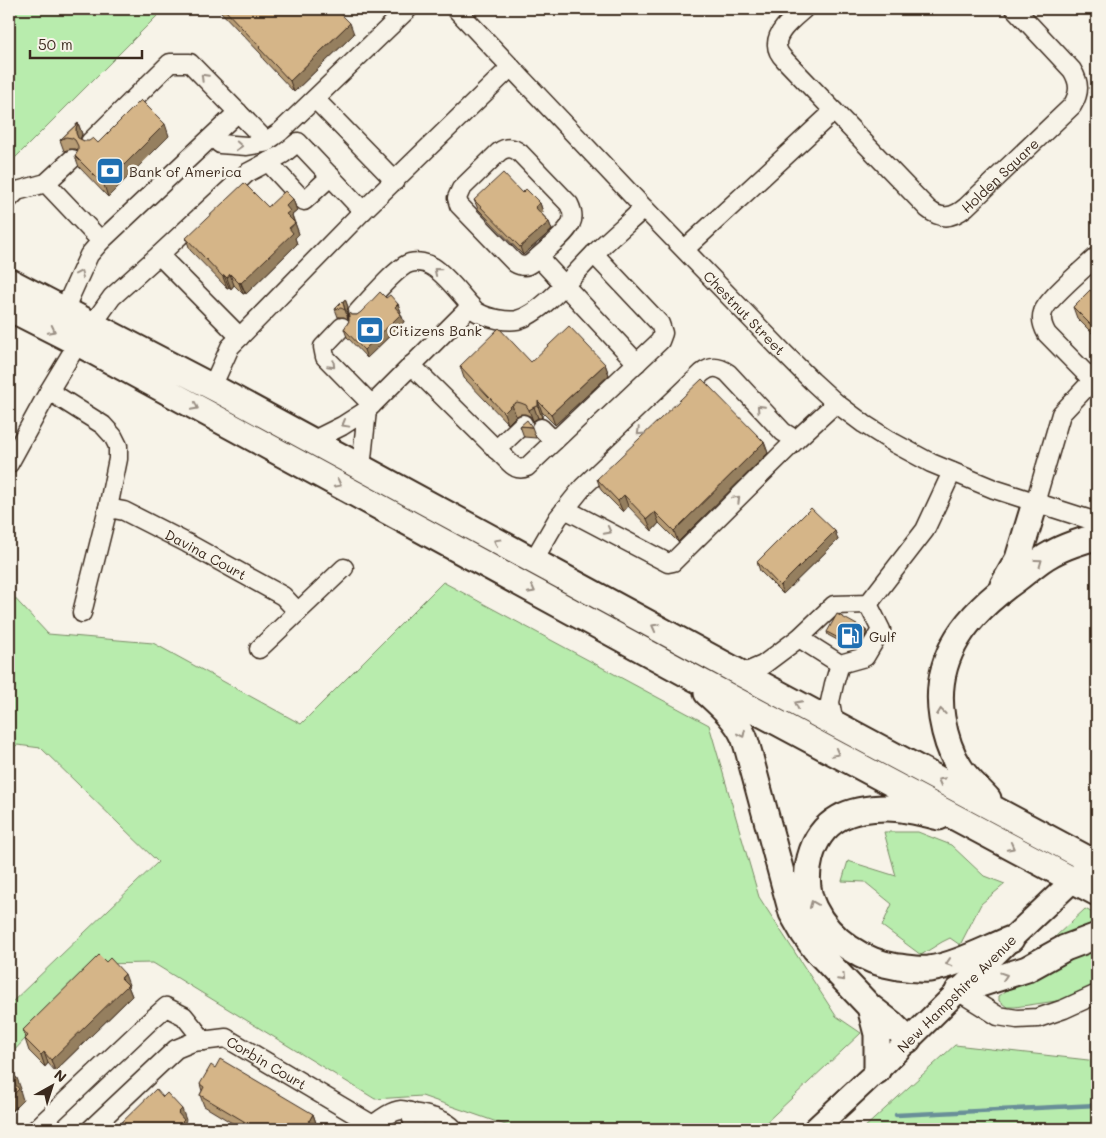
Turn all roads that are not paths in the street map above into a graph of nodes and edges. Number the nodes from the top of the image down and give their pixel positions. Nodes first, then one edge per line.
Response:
1 (408, 9) edge
2 (456, 9) edge
3 (804, 9) edge
4 (1015, 9) edge
5 (511, 67) junction
6 (315, 99) junction
7 (834, 111) junction
8 (238, 112) junction
9 (213, 137) junction
10 (90, 142) edge
11 (267, 142) junction
12 (72, 159) dead end
13 (268, 162) junction
14 (331, 176) junction
15 (395, 180) junction
16 (46, 183) junction
17 (9, 199) edge
18 (644, 208) junction
19 (363, 211) junction
20 (101, 241) junction
21 (684, 249) junction
22 (594, 254) junction
23 (159, 255) junction
24 (1097, 256) edge
25 (538, 258) junction
26 (9, 281) edge
27 (564, 286) junction
28 (471, 306) junction
29 (9, 308) edge
30 (64, 310) junction
31 (357, 313) edge
32 (342, 327) dead end
33 (85, 334) junction
34 (240, 336) junction
35 (637, 363) junction
36 (412, 365) junction
37 (1095, 383) edge
38 (212, 387) junction
39 (49, 391) junction
40 (836, 403) junction
41 (369, 408) junction
42 (522, 424) edge
43 (541, 428) dead end
44 (796, 440) junction
45 (312, 441) junction
46 (554, 441) junction
47 (496, 450) junction
48 (9, 464) edge
49 (361, 468) junction
50 (952, 472) junction
51 (1035, 503) junction
52 (108, 508) junction
53 (565, 509) junction
54 (1097, 522) edge
55 (1097, 537) edge
56 (533, 561) junction
57 (344, 568) dead end
58 (999, 591) junction
59 (868, 604) junction
60 (298, 612) junction
61 (82, 613) dead end
62 (799, 638) junction
63 (259, 649) dead end
64 (840, 664) junction
65 (685, 673) junction
66 (742, 674) junction
67 (834, 724) junction
68 (1000, 812) junction
69 (968, 824) junction
70 (1096, 861) edge
71 (1074, 880) junction
72 (1097, 892) edge
73 (1097, 936) edge
74 (1011, 939) junction
75 (958, 991) junction
76 (1097, 994) edge
77 (870, 1007) junction
78 (908, 1040) junction
79 (204, 1041) junction
80 (877, 1071) junction
81 (410, 1112) junction
82 (374, 1127) edge
83 (36, 1129) edge
84 (91, 1129) edge
85 (415, 1129) edge
86 (454, 1129) edge
87 (815, 1129) edge

1 - 6 street
2 - 5 street, Chestnut Street
3 - 7 street, Holden Square
4 - 7 street, Holden Square
5 - 15 street
5 - 18 street, Chestnut Street
6 - 11 street
6 - 15 street
7 - 21 street
8 - 9 street
8 -> 10 street
8 - 11 street
9 -> 11 street
9 - 20 street
12 - 16 street
13 - 14 street
13 - 14 street
13 - 23 street
14 - 19 street
15 - 19 street
16 - 17 street
16 - 20 street
18 - 21 street, Chestnut Street
18 - 22 street
19 - 34 street
30 -> 20 street
21 - 40 street, Chestnut Street
22 - 27 street
22 - 35 street
23 - 33 street
23 - 34 street
24 - 37 street
25 - 25 street
25 - 27 street
26 - 30 highway
27 - 28 street
27 - 35 street
28 -> 31 street
28 - 36 street
29 -> 33 highway
30 - 33 highway
32 -> 41 street
33 - 38 highway
33 - 39 street
33 -> 65 highway
34 - 38 street
35 - 46 street
36 - 41 street
36 - 47 street
37 - 51 street
38 - 45 highway
39 - 48 street
39 - 52 street
40 - 44 street
40 - 50 street, Chestnut Street
41 -> 45 street
41 - 49 street
42 - 47 street
43 - 46 street
53 -> 44 street
44 -> 53 street
45 - 49 highway
46 - 47 street
56 -> 49 highway
50 - 51 street, Chestnut Street
50 - 59 street
51 - 54 street, Chestnut Street
51 - 58 highway
52 - 60 street, Davina Court
52 - 61 street
53 - 56 street
58 -> 55 highway
66 -> 56 highway
57 - 60 street
68 -> 58 highway
59 - 62 street
59 - 64 street
60 - 63 street
62 - 64 street
62 - 66 street
64 - 67 street
65 -> 69 highway
65 -> 77 highway
67 -> 66 highway
68 -> 67 highway
68 - 70 highway
69 -> 71 highway
74 -> 69 highway
70 - 71 main road, New Hampshire Avenue
71 - 72 highway
71 - 74 main road, New Hampshire Avenue
75 -> 73 highway
74 - 75 main road, New Hampshire Avenue
75 - 76 street
75 - 78 main road, New Hampshire Avenue
77 - 78 highway
77 - 80 highway
78 - 80 main road, New Hampshire Avenue
79 - 82 street, Corbin Court
79 - 83 street
79 - 84 street, Corbin Court
80 - 87 main road, New Hampshire Avenue
81 - 82 street
81 - 85 street
81 - 86 street

